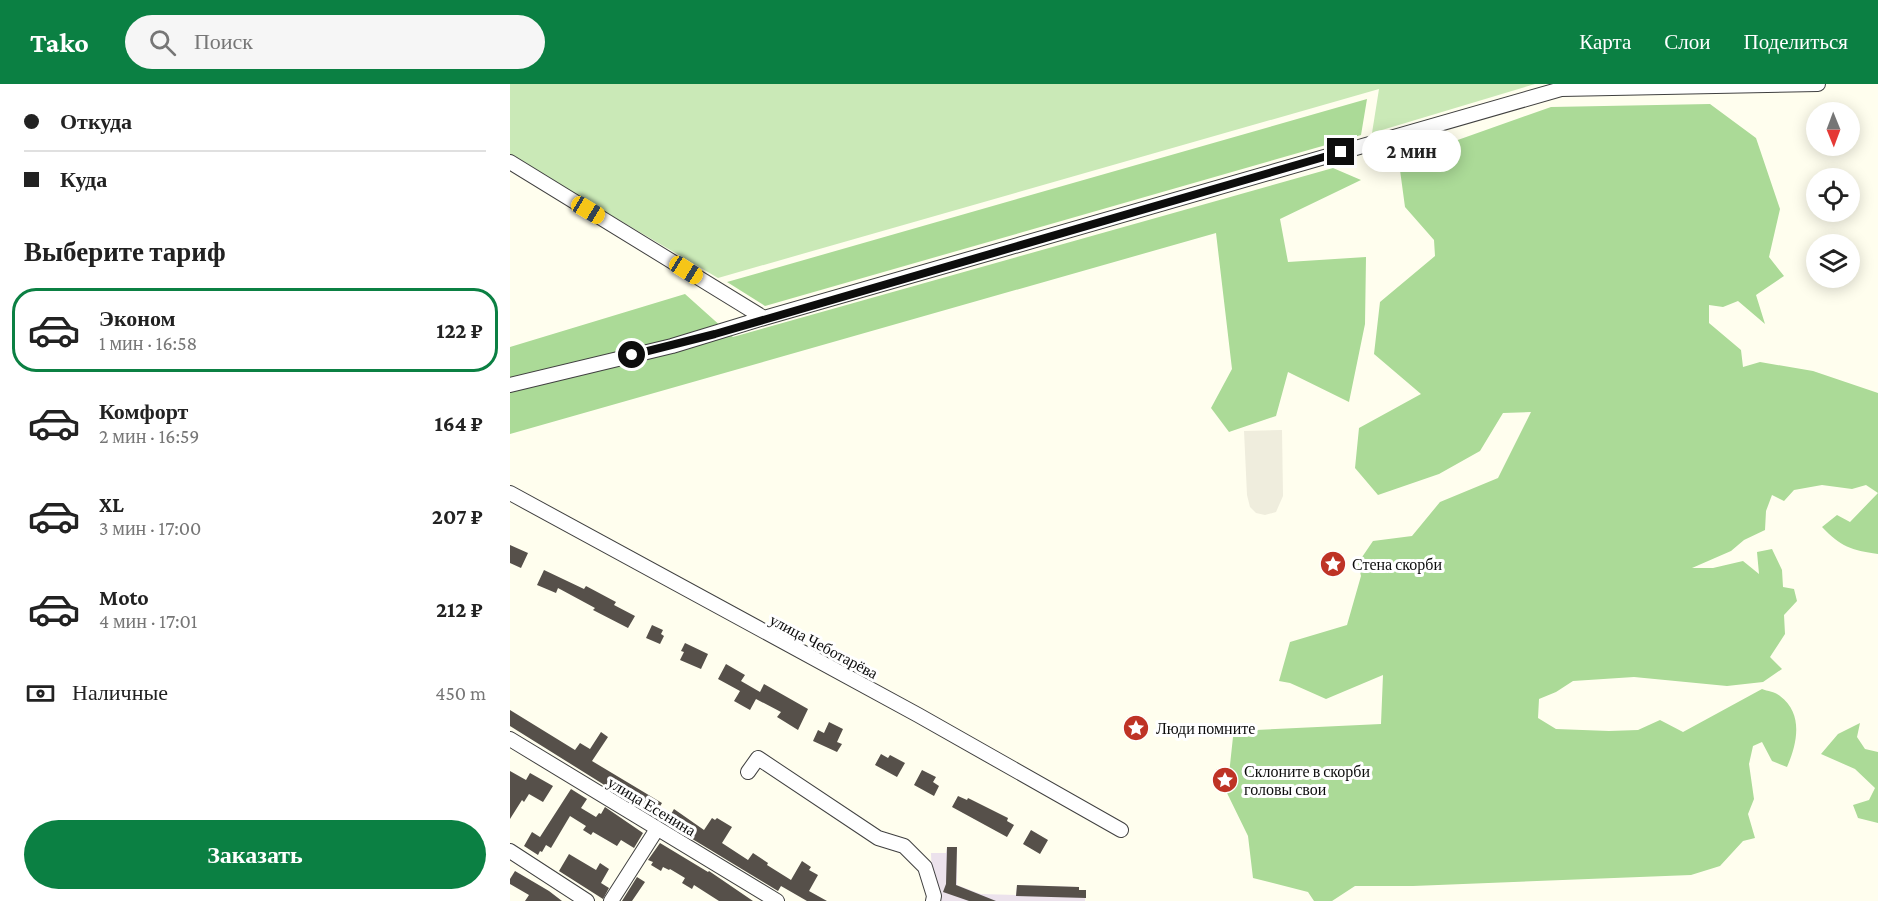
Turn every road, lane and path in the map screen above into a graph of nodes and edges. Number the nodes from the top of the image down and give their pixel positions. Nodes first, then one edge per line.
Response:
1 (1818, 84) edge
2 (510, 162) edge
3 (764, 318) junction
4 (510, 385) edge
5 (510, 493) edge
6 (510, 739) edge
7 (748, 772) dead end
8 (657, 829) junction
9 (1121, 830) dead end
10 (510, 851) edge
11 (587, 901) edge
12 (611, 901) edge
13 (777, 901) edge
14 (933, 901) edge

1 - 3 street
2 - 3 street
3 - 4 street
5 - 9 street, улица Чеботарёва
6 - 8 street, улица Есенина
7 - 14 street
8 - 12 street
8 - 13 street, улица Есенина
10 - 11 street

